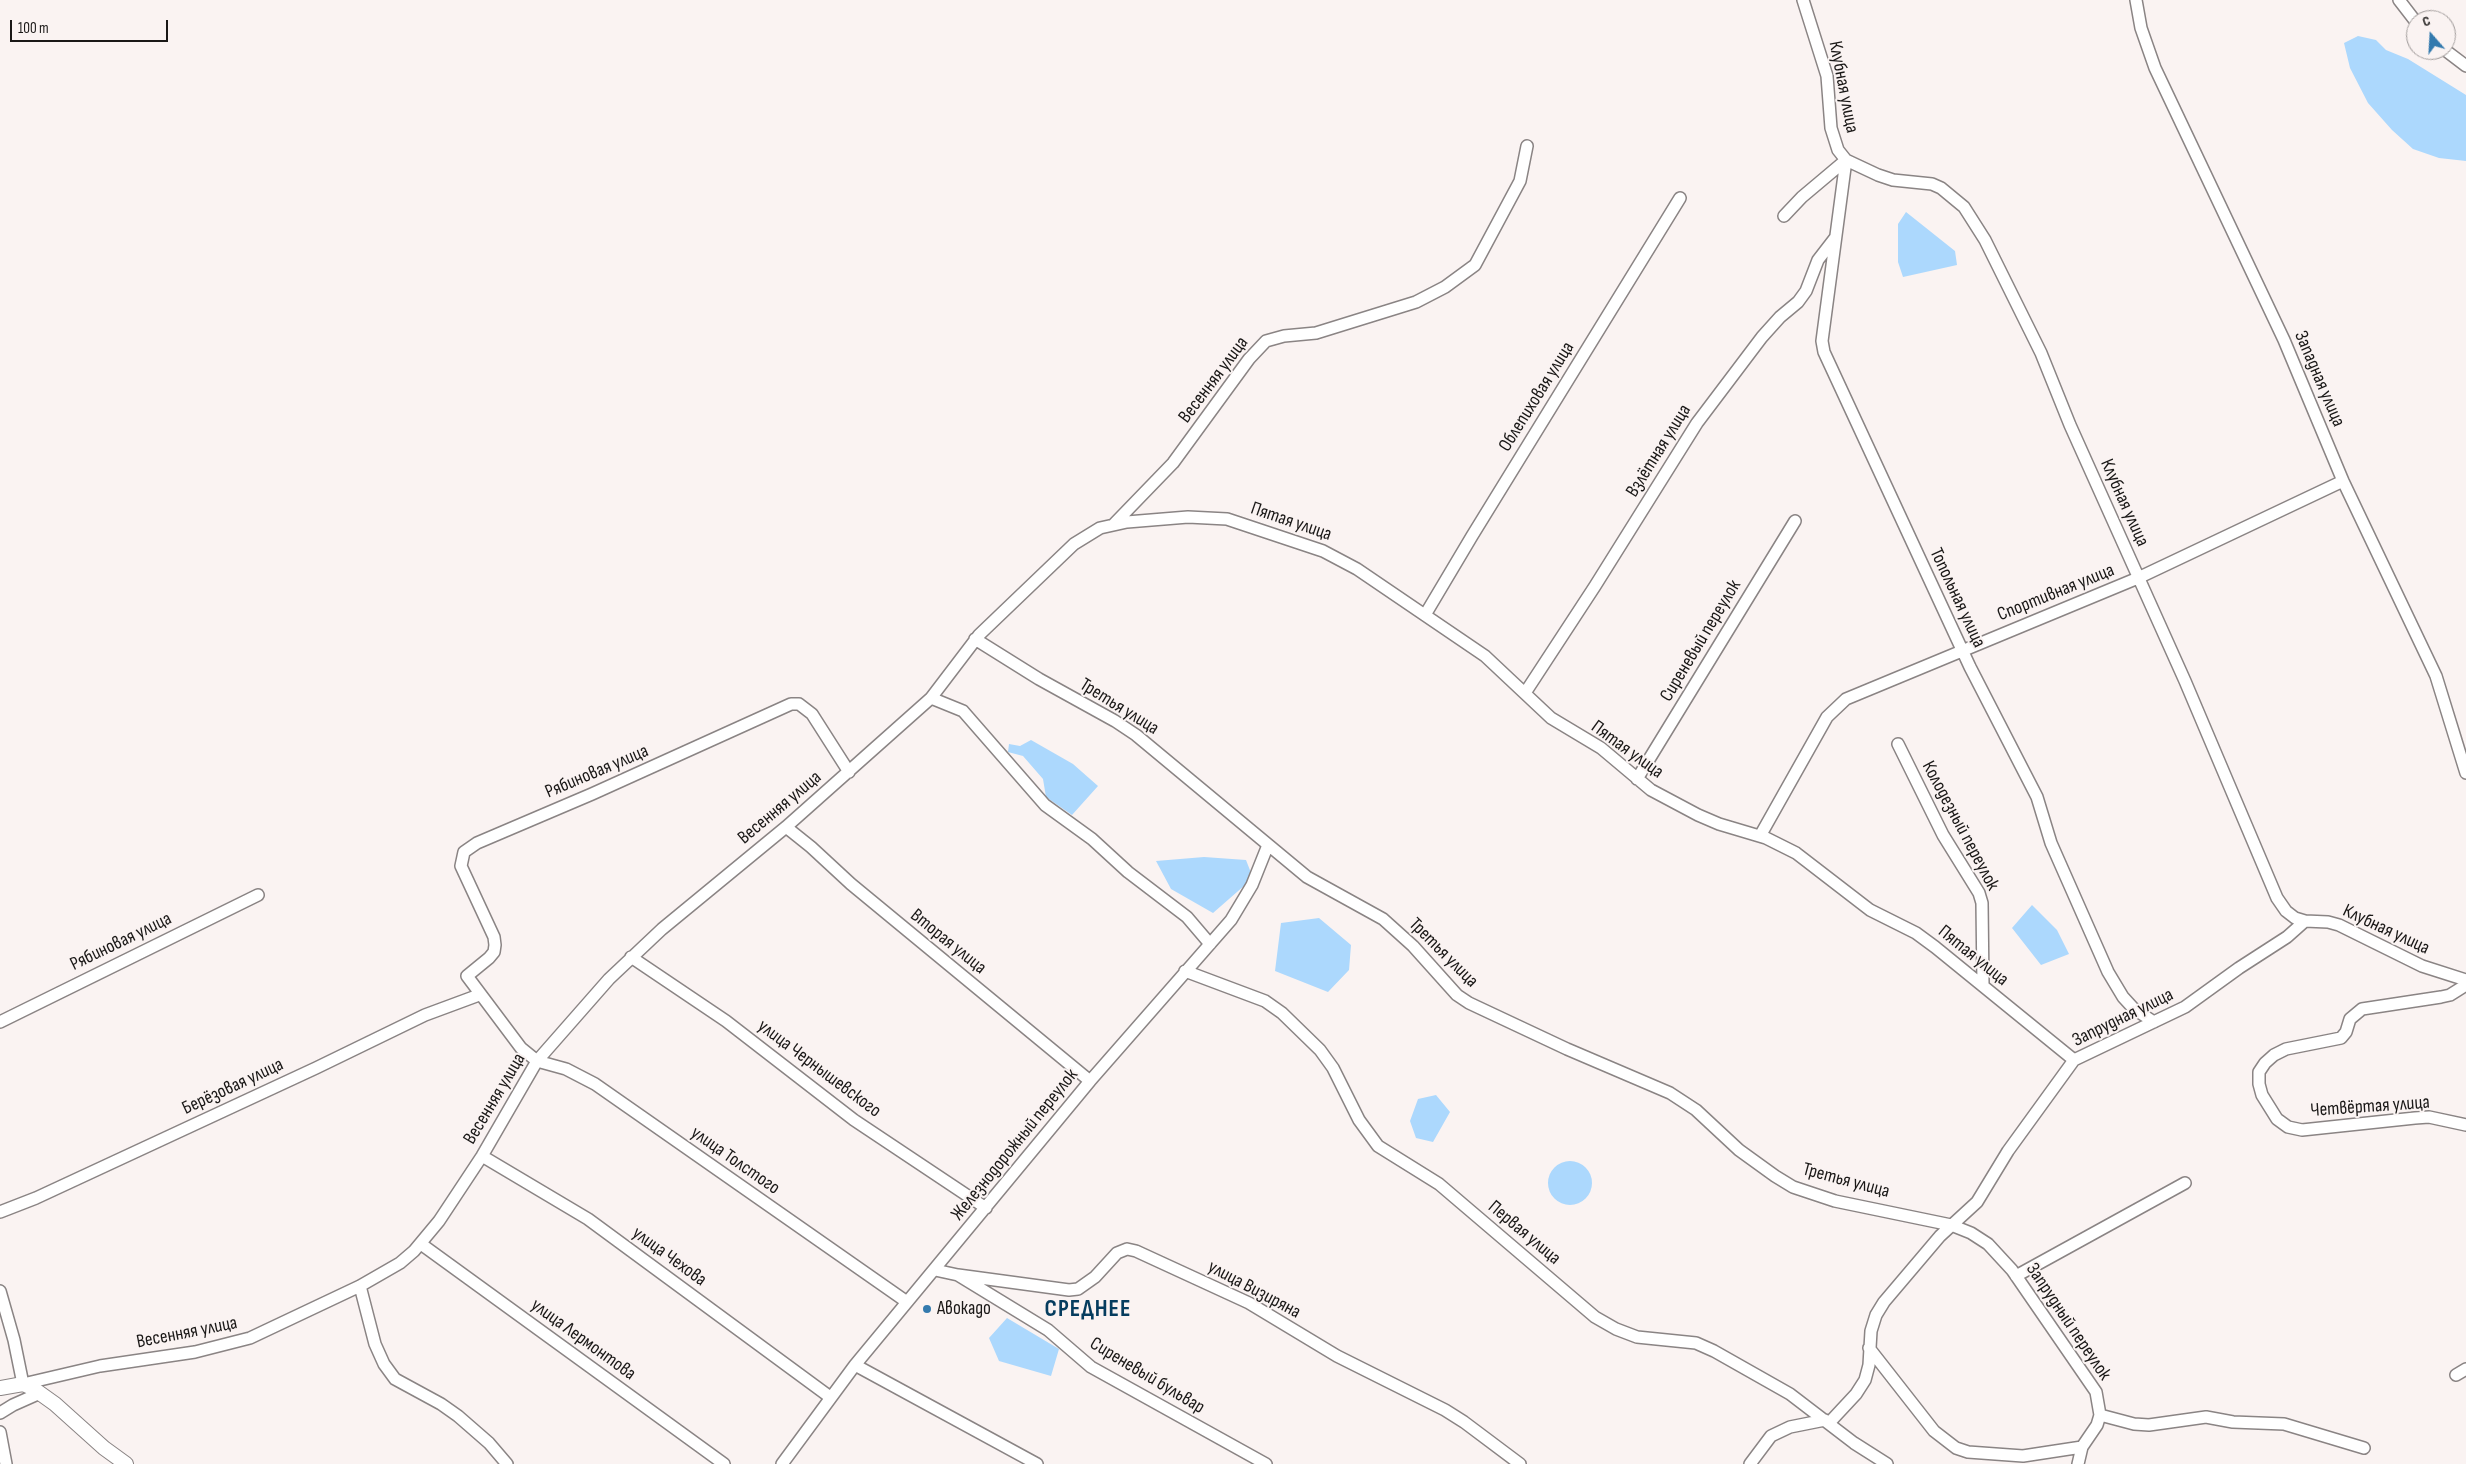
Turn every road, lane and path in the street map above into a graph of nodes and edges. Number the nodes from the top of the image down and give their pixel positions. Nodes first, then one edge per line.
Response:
1 (1803, 0) edge
2 (2136, 0) edge
3 (2399, 0) edge
4 (2407, 10) edge
5 (2456, 58) edge
6 (2466, 66) edge
7 (1527, 146) dead end
8 (1846, 160) junction
9 (1680, 198) dead end
10 (1784, 216) dead end
11 (1835, 238) junction
12 (2343, 482) junction
13 (1795, 521) dead end
14 (1114, 524) junction
15 (2138, 578) junction
16 (1425, 615) junction
17 (975, 640) junction
18 (1963, 651) junction
19 (1524, 693) junction
20 (931, 698) junction
21 (1898, 744) dead end
22 (849, 772) junction
23 (2466, 773) edge
24 (1637, 780) junction
25 (786, 827) junction
26 (1760, 836) junction
27 (1268, 845) junction
28 (258, 895) dead end
29 (2305, 921) junction
30 (1210, 944) junction
31 (631, 957) junction
32 (1185, 971) junction
33 (2466, 980) edge
34 (1983, 985) junction
35 (2466, 985) edge
36 (479, 995) junction
37 (0, 1022) edge
38 (2154, 1022) junction
39 (2074, 1060) junction
40 (537, 1062) junction
41 (1090, 1081) junction
42 (2466, 1125) edge
43 (482, 1156) junction
44 (2185, 1183) dead end
45 (986, 1208) junction
46 (0, 1212) edge
47 (1951, 1225) junction
48 (421, 1244) junction
49 (935, 1270) junction
50 (958, 1275) junction
51 (2016, 1276) junction
52 (360, 1286) junction
53 (0, 1291) edge
54 (907, 1302) junction
55 (1869, 1348) junction
56 (855, 1365) junction
57 (23, 1384) junction
58 (0, 1388) edge
59 (40, 1393) junction
60 (830, 1396) junction
61 (0, 1413) edge
62 (2100, 1415) junction
63 (1827, 1421) junction
64 (0, 1432) edge
65 (2082, 1447) junction
66 (2364, 1448) dead end
67 (6, 1464) edge
68 (126, 1464) edge
69 (507, 1464) edge
70 (724, 1464) edge
71 (782, 1464) edge
72 (1037, 1464) edge
73 (1266, 1464) edge
74 (1520, 1464) edge
75 (1750, 1464) edge
76 (1886, 1464) edge
77 (2078, 1464) edge

1 - 8 street, Клубная улица
2 - 12 street, Западная улица
3 - 4 street
5 - 6 street
7 - 14 street, Весенняя улица
8 - 10 street
8 - 11 street, Топольная улица
8 - 15 street, Клубная улица
9 - 16 street, Облепиховая улица
11 - 18 street, Топольная улица
11 - 19 street, Взлётная улица
12 - 15 street, Спортивная улица
12 - 23 street, Западная улица
13 - 24 street, Сиреневый переулок
14 - 16 street, Пятая улица
14 - 17 street, Весенняя улица
15 - 18 street, Спортивная улица
15 - 29 street, Клубная улица
16 - 19 street, Пятая улица
17 - 20 street, Весенняя улица
17 - 27 street, Третья улица
18 - 26 street, Спортивная улица
18 - 38 street, Топольная улица
19 - 24 street, Пятая улица
20 - 22 street, Весенняя улица
20 - 30 street
21 - 34 street, Колодезный переулок
22 - 25 street, Весенняя улица
22 - 36 street, Рябиновая улица
24 - 26 street, Пятая улица
25 - 31 street, Весенняя улица
25 - 41 street, Вторая улица
26 - 34 street, Пятая улица
27 - 30 street, Железнодорожный переулок
27 - 47 street, Третья улица
28 - 37 street, Рябиновая улица
29 - 33 street, Клубная улица
29 - 38 street, Запрудная улица
30 - 32 street, Железнодорожный переулок
31 - 40 street, Весенняя улица
31 - 45 street, улица Чернышевского
32 - 41 street, Железнодорожный переулок
32 - 63 street, Первая улица
34 - 39 street, Пятая улица
35 - 42 street, Четвёртая улица
36 - 40 street
36 - 46 street, Берёзовая улица
38 - 39 street, Запрудная улица
39 - 47 street, Запрудная улица
40 - 43 street, Весенняя улица
40 - 54 street, улица Толстого
41 - 45 street, Железнодорожный переулок
43 - 48 street, Весенняя улица
43 - 60 street, улица Чехова
44 - 51 street
45 - 49 street, Железнодорожный переулок
47 - 51 street, Запрудный переулок
47 - 55 street, Запрудная улица
48 - 52 street, Весенняя улица
48 - 70 street, улица Лермонтова
49 - 50 street, Сиреневый бульвар
49 - 54 street, Железнодорожный переулок
50 - 73 street, Сиреневый бульвар
50 - 74 street, улица Визиряна
51 - 62 street, Запрудный переулок
52 - 57 street, Весенняя улица
52 - 69 street
53 - 57 street
54 - 56 street, Железнодорожный переулок
55 - 63 street, Запрудная улица
55 - 65 street
56 - 60 street, Железнодорожный переулок
56 - 72 street
57 - 58 street
57 - 59 street
59 - 61 street
59 - 68 street
60 - 71 street, Железнодорожный переулок
62 - 65 street
62 - 66 street
63 - 75 street
63 - 76 street, Первая улица
64 - 67 street
65 - 77 street

